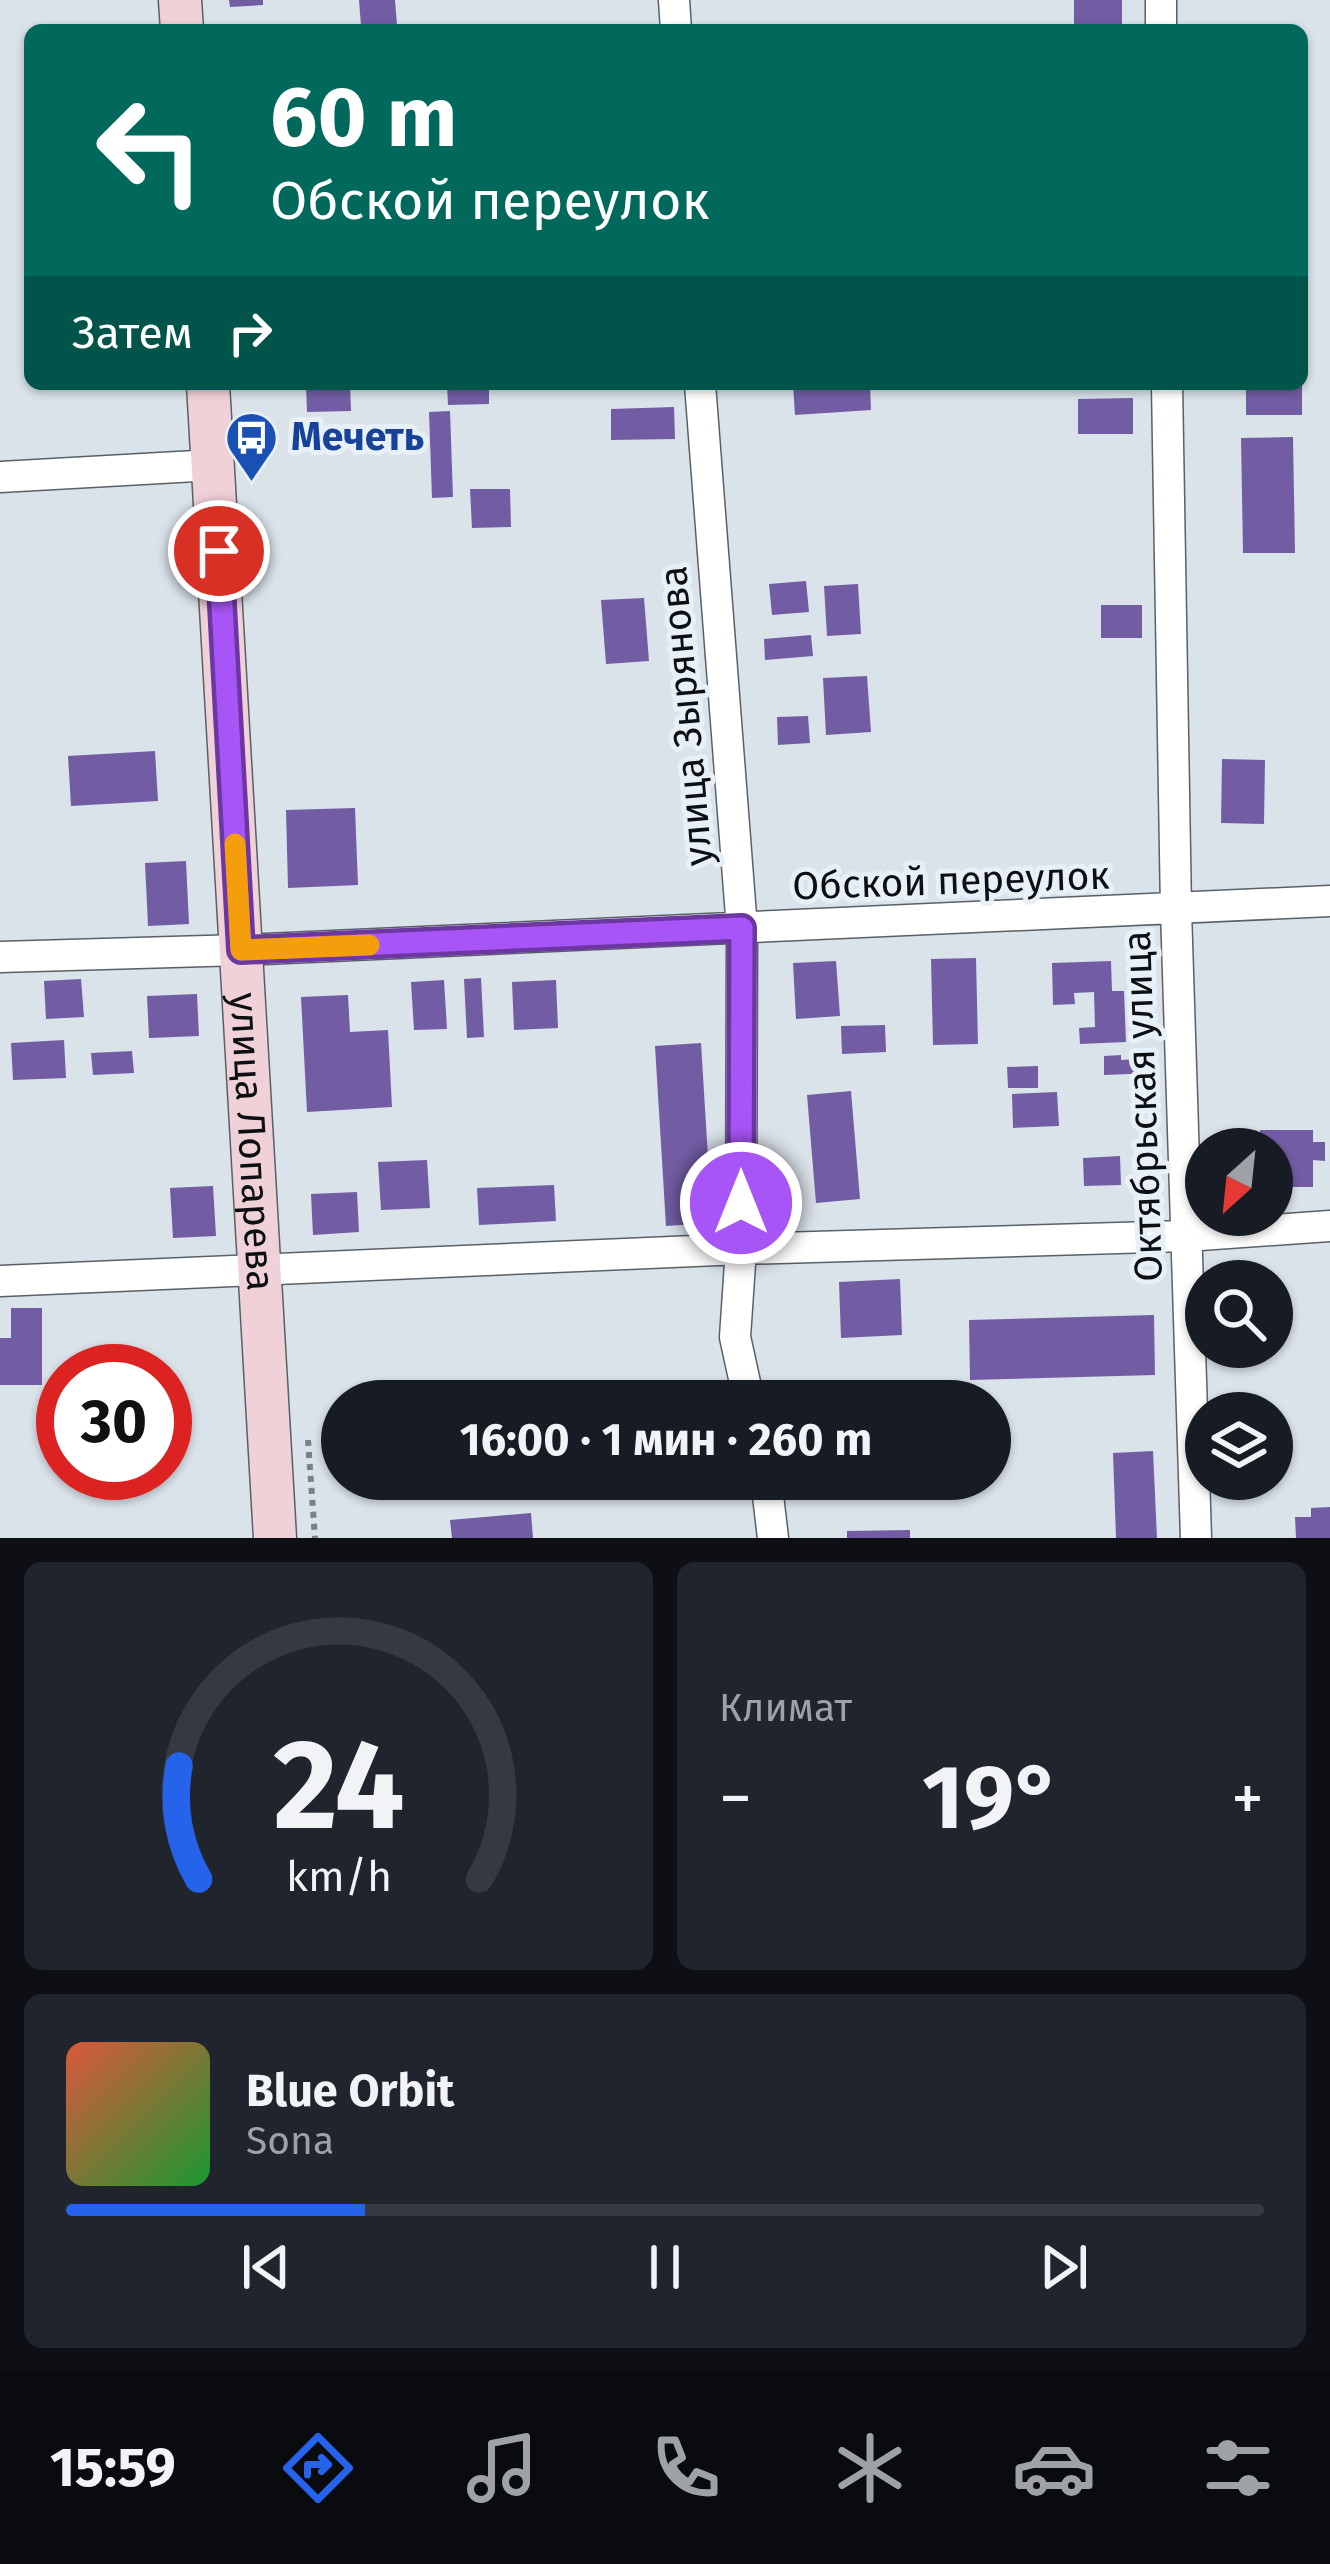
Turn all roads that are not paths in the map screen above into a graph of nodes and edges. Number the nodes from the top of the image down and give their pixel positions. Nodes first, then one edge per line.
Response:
1 (208, 390) edge
2 (700, 390) edge
3 (1167, 390) edge
4 (214, 465) junction
5 (0, 477) edge
6 (1330, 901) edge
7 (1176, 910) junction
8 (742, 928) junction
9 (241, 950) junction
10 (0, 957) edge
11 (1330, 1226) edge
12 (1186, 1237) junction
13 (741, 1249) junction
14 (262, 1270) junction
15 (0, 1281) edge
16 (744, 1380) edge
17 (768, 1500) edge
18 (275, 1538) edge
19 (773, 1538) edge
20 (1196, 1538) edge

1 - 4 main road, улица Лопарева
2 - 8 street, улица Зырянова
3 - 7 street, Октябрьская улица
4 - 5 street
4 - 9 main road, улица Лопарева
6 - 7 street, Обской переулок
7 - 8 street, Обской переулок
7 - 12 street, Октябрьская улица
8 - 9 street, Обской переулок
8 - 13 street, улица Зырянова
9 - 10 street, Обской переулок
9 - 14 main road, улица Лопарева
11 - 12 street
12 - 13 street
12 - 20 street, Октябрьская улица
13 - 14 street
13 - 16 street, улица Зырянова
14 - 15 street
14 - 18 main road, улица Лопарева
17 - 19 street

